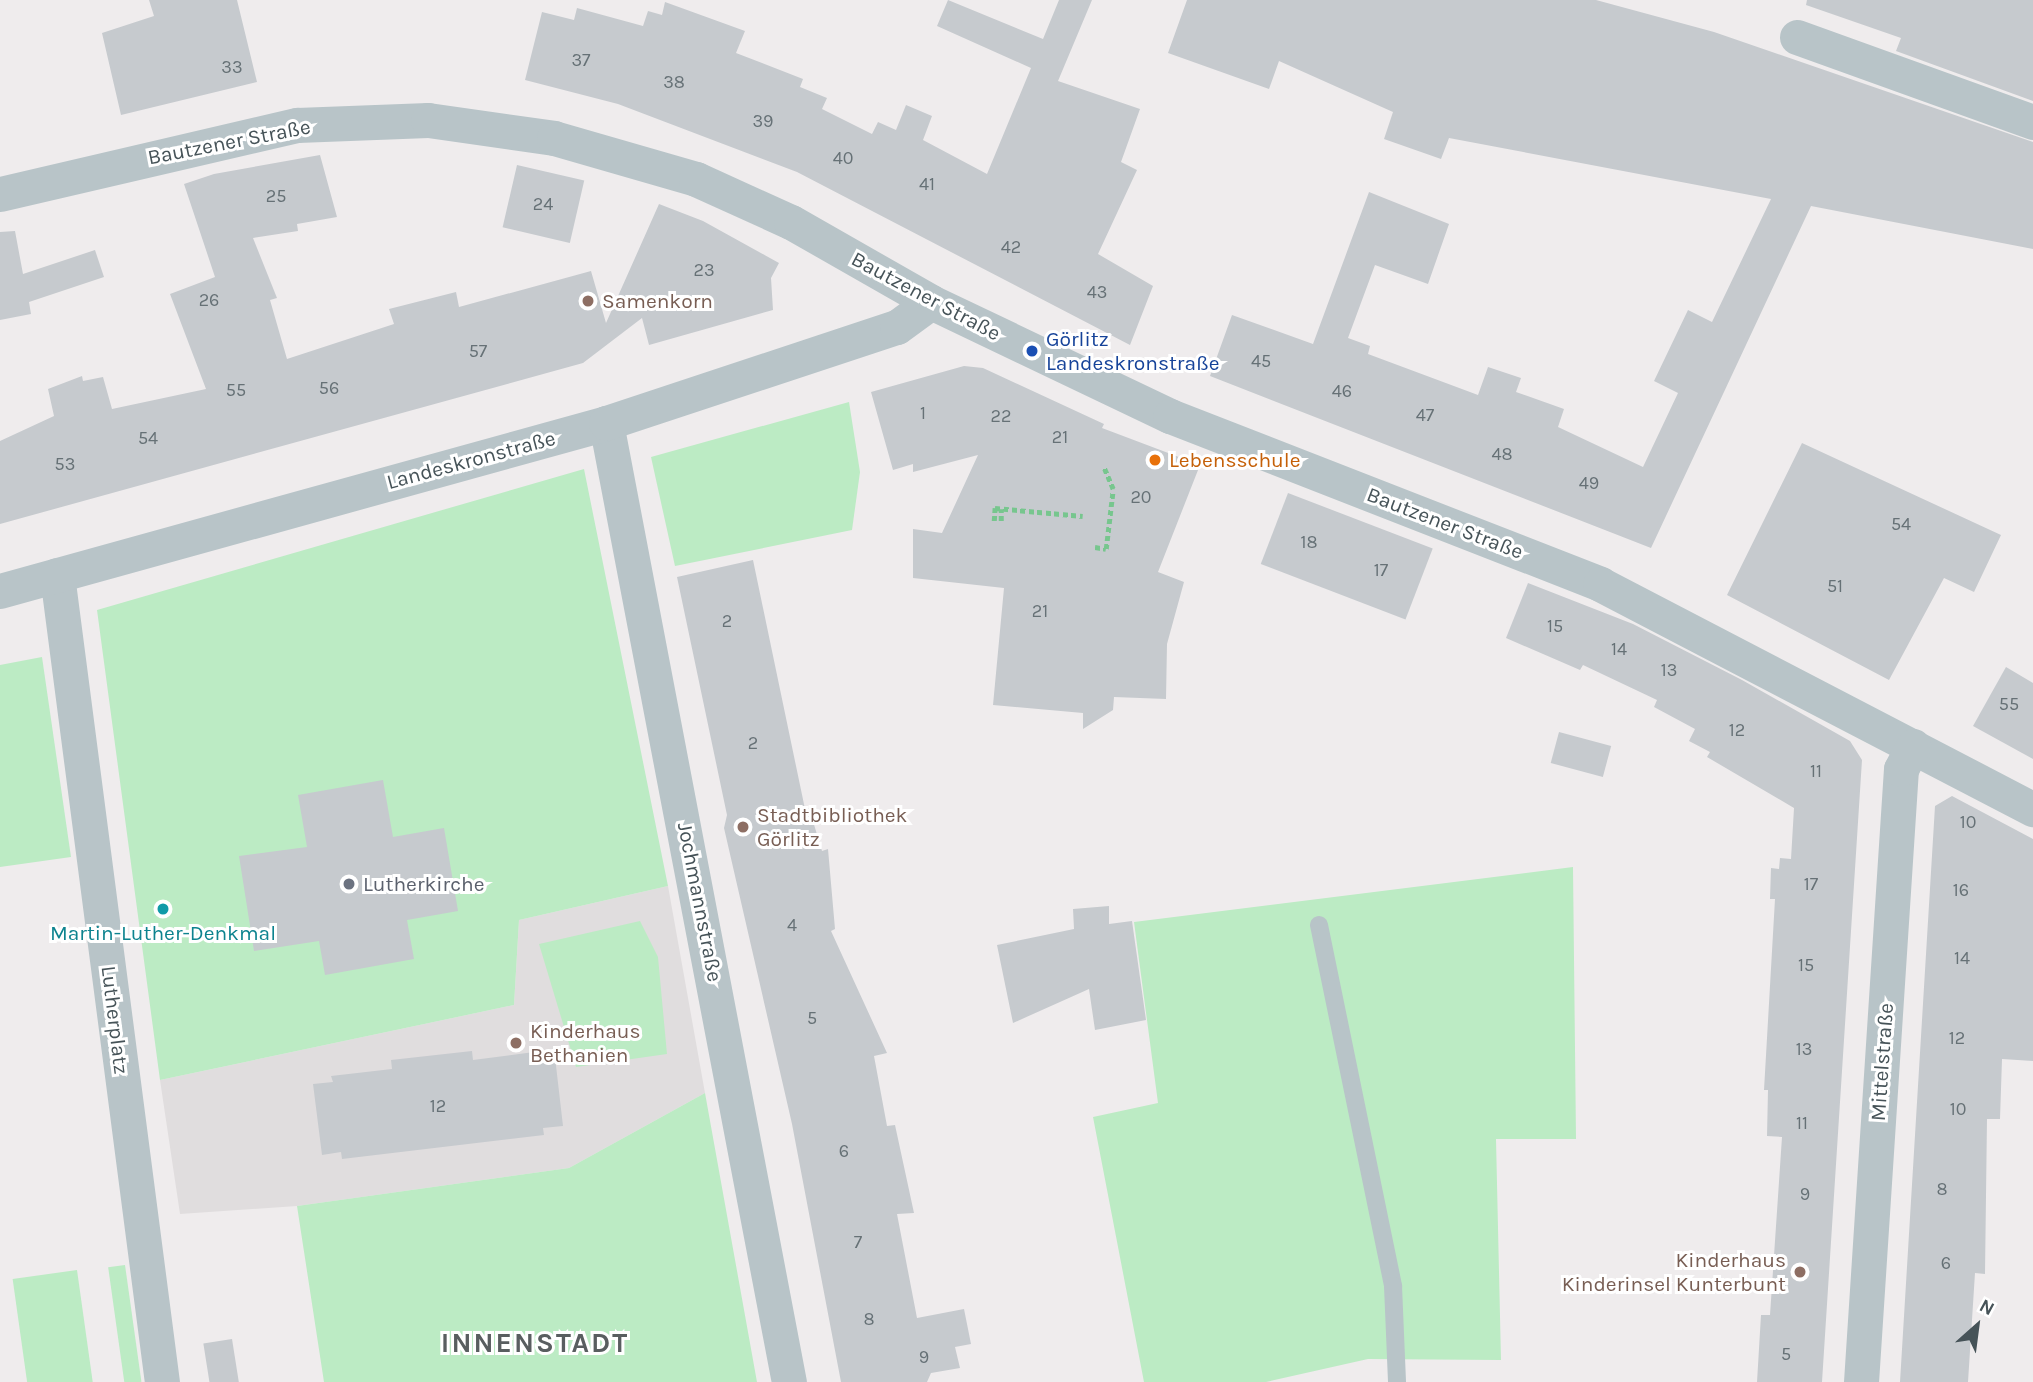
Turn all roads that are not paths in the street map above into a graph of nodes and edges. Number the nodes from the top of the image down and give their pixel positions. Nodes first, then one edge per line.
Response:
1 (1797, 37) dead end
2 (2033, 122) edge
3 (0, 194) edge
4 (931, 302) junction
5 (607, 423) junction
6 (57, 575) junction
7 (0, 591) edge
8 (1913, 746) junction
9 (2033, 809) edge
10 (1319, 925) dead end
11 (162, 1382) edge
12 (789, 1382) edge
13 (1397, 1382) edge
14 (1861, 1382) edge

1 - 2 street
3 - 4 street, Bautzener Straße
4 - 5 street, Landeskronstraße
4 - 8 street, Bautzener Straße
5 - 6 street, Landeskronstraße
5 - 12 street, Jochmannstraße
6 - 7 street, Landeskronstraße
6 - 11 street, Lutherplatz
8 - 9 street, Bautzener Straße
8 - 14 street, Mittelstraße
10 - 13 lane

